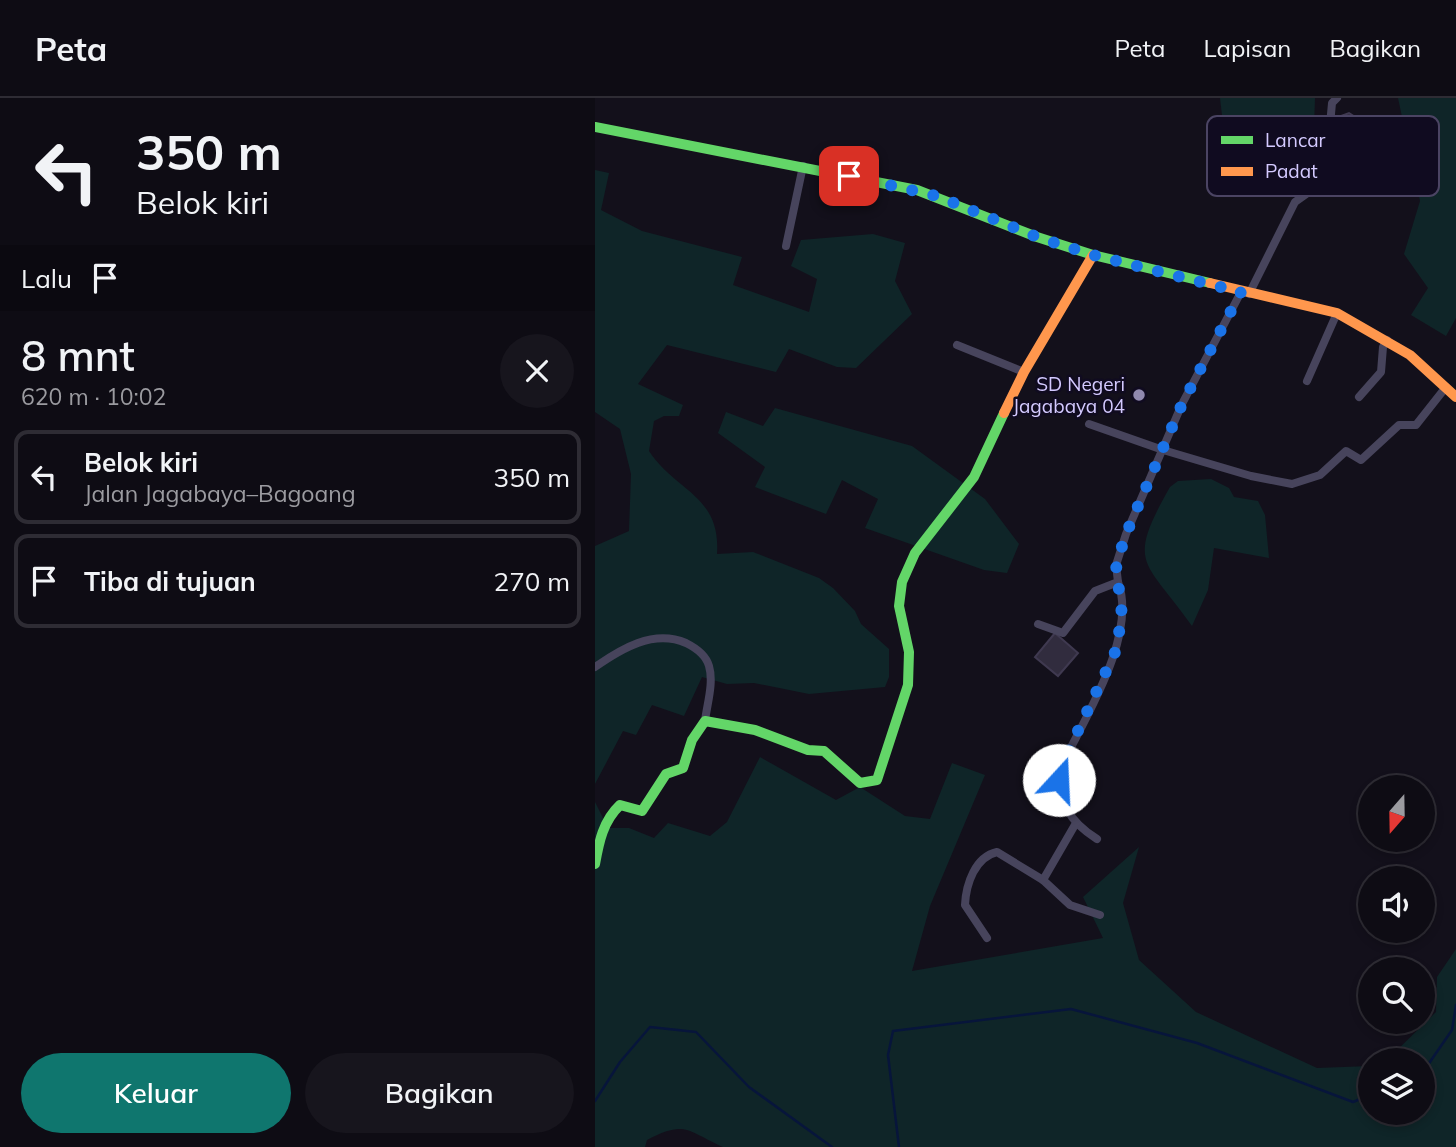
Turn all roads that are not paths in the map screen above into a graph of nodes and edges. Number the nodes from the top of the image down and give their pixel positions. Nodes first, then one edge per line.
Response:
1 (1337, 98) edge
2 (1331, 116) edge
3 (595, 127) edge
4 (803, 166) junction
5 (1303, 196) edge
6 (786, 246) dead end
7 (1093, 255) junction
8 (1245, 293) junction
9 (1336, 313) junction
10 (1387, 340) junction
11 (957, 345) dead end
12 (1024, 372) junction
13 (1307, 382) dead end
14 (1446, 387) junction
15 (1359, 397) dead end
16 (1456, 397) edge
17 (1090, 424) dead end
18 (1163, 450) junction
19 (1118, 582) junction
20 (1038, 624) dead end
21 (595, 667) edge
22 (705, 721) junction
23 (1076, 823) junction
24 (1097, 839) dead end
25 (595, 864) edge
26 (1042, 880) junction
27 (1100, 915) dead end
28 (987, 939) dead end

1 - 2 street
3 - 4 street
4 - 6 street
4 - 7 street
5 - 8 street
7 - 8 street
7 - 12 street
8 - 9 street
8 - 18 street
9 - 10 street
9 - 13 street
10 - 14 street
10 - 15 street
11 - 12 street
12 - 22 street
14 - 16 street
14 - 18 street
17 - 18 street
18 - 19 street
19 - 20 street
19 - 23 street
21 - 22 street
22 - 25 street
23 - 24 street
23 - 26 street
26 - 27 street
26 - 28 street

